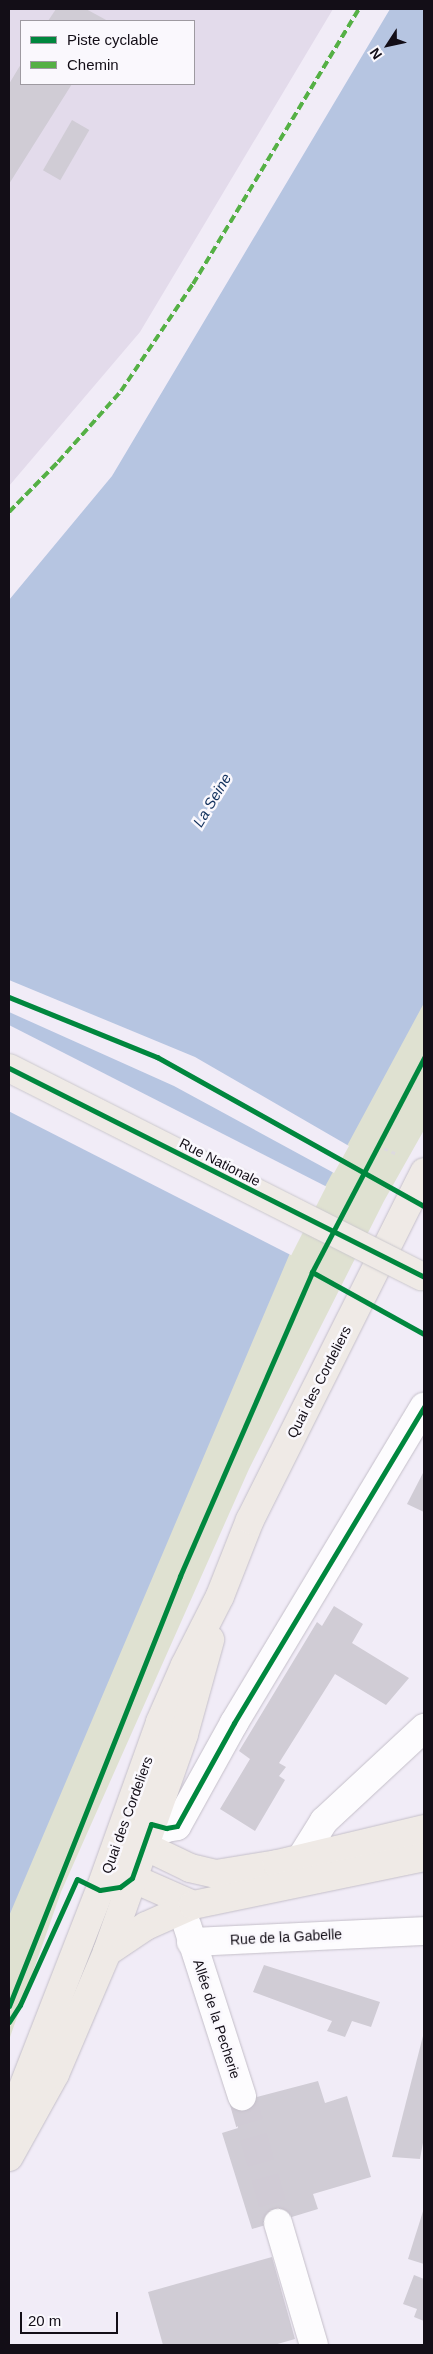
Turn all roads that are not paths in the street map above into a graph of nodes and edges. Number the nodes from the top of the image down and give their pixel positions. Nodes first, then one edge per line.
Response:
1 (9, 1068) edge
2 (424, 1172) edge
3 (423, 1276) edge
4 (424, 1407) edge
5 (424, 1728) edge
6 (424, 1829) edge
7 (138, 1835) junction
8 (424, 1857) edge
9 (302, 1858) junction
10 (120, 1873) junction
11 (186, 1904) junction
12 (424, 1931) edge
13 (191, 1942) junction
14 (107, 1952) junction
15 (242, 2096) tunnel mouth
16 (9, 2122) edge
17 (9, 2157) edge
18 (278, 2223) tunnel mouth
19 (314, 2345) edge

1 - 3 main road, Rue Nationale, bridge
2 - 7 main road, Quai des Cordeliers
4 - 7 street
5 - 9 street
6 - 9 main road
7 - 9 main road
7 - 10 main road, Quai des Cordeliers
8 - 11 main road
10 - 11 main road
10 - 14 main road, Quai des Cordeliers
10 - 16 main road, Quai des Cordeliers
11 - 13 street
11 - 14 main road
12 - 13 street, Rue de la Gabelle
13 - 15 street, Allée de la Pecherie
14 - 17 main road, Quai des Cordeliers
18 - 19 street

